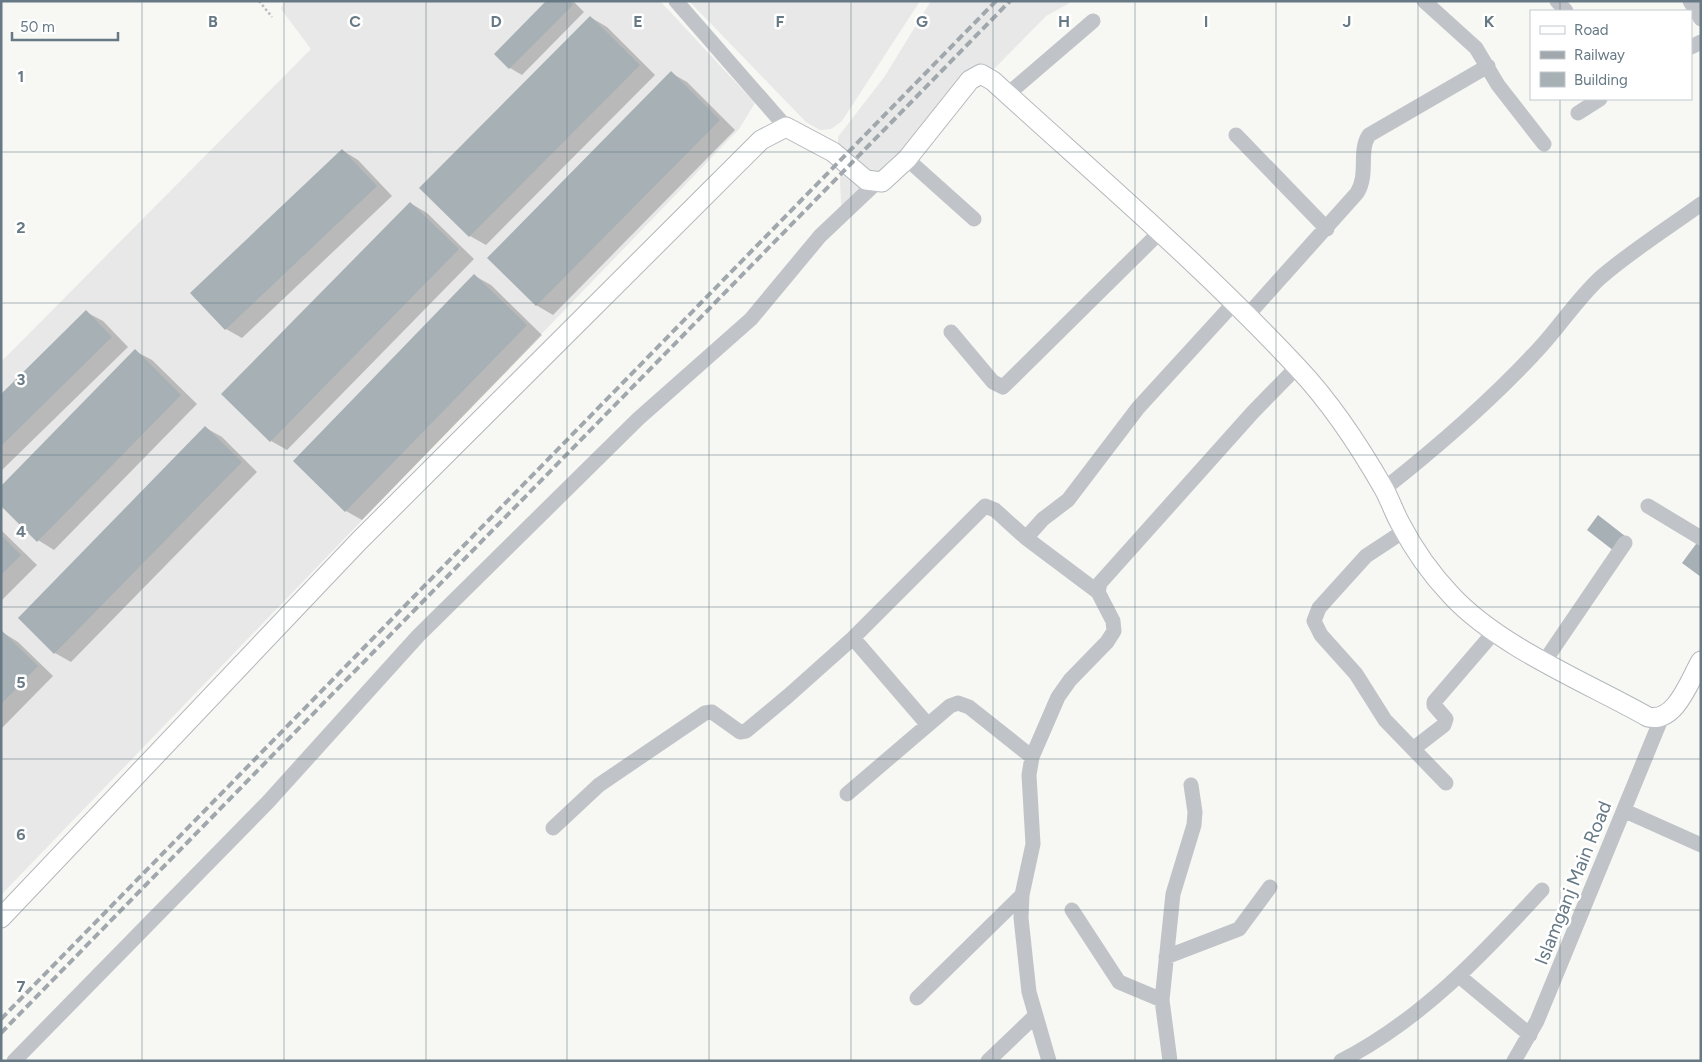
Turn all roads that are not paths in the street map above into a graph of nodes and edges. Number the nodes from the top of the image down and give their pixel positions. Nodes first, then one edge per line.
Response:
1 (676, 1) edge
2 (1424, 1) edge
3 (1690, 1) edge
4 (1701, 19) edge
5 (1093, 21) dead end
6 (1488, 66) junction
7 (1008, 94) junction
8 (1598, 100) edge
9 (1578, 113) dead end
10 (786, 127) junction
11 (1236, 135) dead end
12 (1544, 144) dead end
13 (906, 159) junction
14 (876, 183) junction
15 (1701, 204) edge
16 (974, 219) dead end
17 (1327, 229) junction
18 (1159, 233) junction
19 (1240, 309) junction
20 (950, 332) dead end
21 (1297, 367) junction
22 (1384, 489) junction
23 (1648, 506) dead end
24 (1404, 530) junction
25 (1026, 538) junction
26 (1701, 538) edge
27 (1625, 543) dead end
28 (1098, 592) junction
29 (1494, 630) junction
30 (853, 638) junction
31 (1701, 661) edge
32 (1544, 662) junction
33 (1662, 717) junction
34 (928, 725) junction
35 (1413, 749) junction
36 (1032, 757) junction
37 (1446, 783) dead end
38 (1191, 785) dead end
39 (847, 794) dead end
40 (1625, 811) junction
41 (553, 828) dead end
42 (1701, 845) edge
43 (1270, 887) dead end
44 (1542, 890) dead end
45 (1022, 895) junction
46 (1072, 910) dead end
47 (1, 918) edge
48 (1166, 957) junction
49 (1459, 976) junction
50 (917, 998) dead end
51 (1162, 1000) junction
52 (1035, 1016) junction
53 (1530, 1035) junction
54 (14, 1061) edge
55 (988, 1061) edge
56 (1049, 1061) edge
57 (1170, 1061) edge
58 (1341, 1061) edge
59 (1514, 1061) edge

1 - 10 street
2 - 6 street
3 - 4 street
5 - 7 street
6 - 12 street
6 - 17 street
7 - 13 main road
7 - 18 main road
8 - 9 street
10 - 14 main road
10 - 47 main road
11 - 17 street
13 - 14 main road
13 - 16 street
14 - 54 street
15 - 22 street
17 - 19 street
18 - 19 main road
18 - 20 street
19 - 21 main road
19 - 25 street
21 - 22 main road
21 - 28 street
22 - 24 main road
23 - 26 street
24 - 29 main road
24 - 35 street
25 - 28 street
25 - 30 street
27 - 32 street
28 - 36 street
29 - 32 main road
29 - 35 street
30 - 34 street
30 - 41 street
31 - 33 main road
32 - 33 main road
33 - 40 street, Islamganj Main Road
34 - 36 street
34 - 39 street
35 - 37 street
36 - 45 street
38 - 48 street
40 - 42 street
40 - 53 street, Islamganj Main Road
43 - 48 street
44 - 49 street
45 - 50 street
45 - 52 street
46 - 51 street
48 - 51 street
49 - 53 street
49 - 58 street
51 - 57 street
52 - 55 street
52 - 56 street
53 - 59 street, Islamganj Main Road

